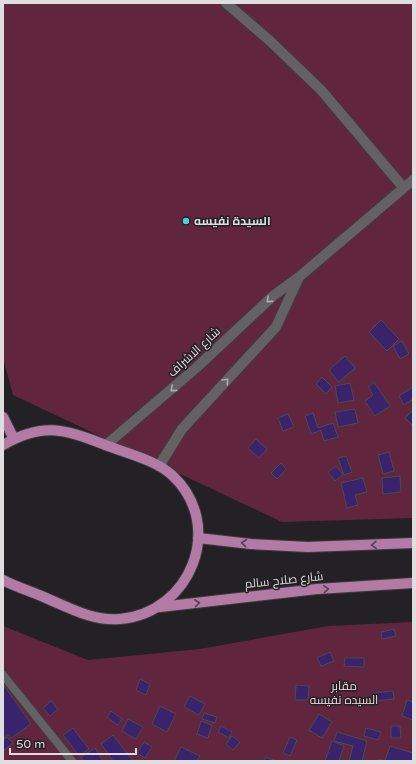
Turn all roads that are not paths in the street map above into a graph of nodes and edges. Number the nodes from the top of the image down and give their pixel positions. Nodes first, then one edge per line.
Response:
1 (226, 3) edge
2 (413, 180) edge
3 (403, 187) junction
4 (300, 277) junction
5 (3, 417) edge
6 (14, 439) junction
7 (3, 445) edge
8 (106, 445) junction
9 (159, 466) junction
10 (198, 538) junction
11 (413, 543) edge
12 (3, 580) edge
13 (413, 583) edge
14 (158, 608) junction
15 (3, 675) edge
16 (72, 761) edge

1 - 3 street
2 - 3 street, شارع الاشراف
3 - 4 street, شارع الاشراف
4 -> 8 street, شارع الاشراف
9 -> 4 street, شارع الاشراف
5 - 6 main road
6 - 7 main road
6 - 8 main road
8 - 9 main road
9 - 10 main road
11 -> 10 main road
10 - 14 main road
12 - 14 main road
14 -> 13 main road, شارع صلاح سالم
15 - 16 lane

